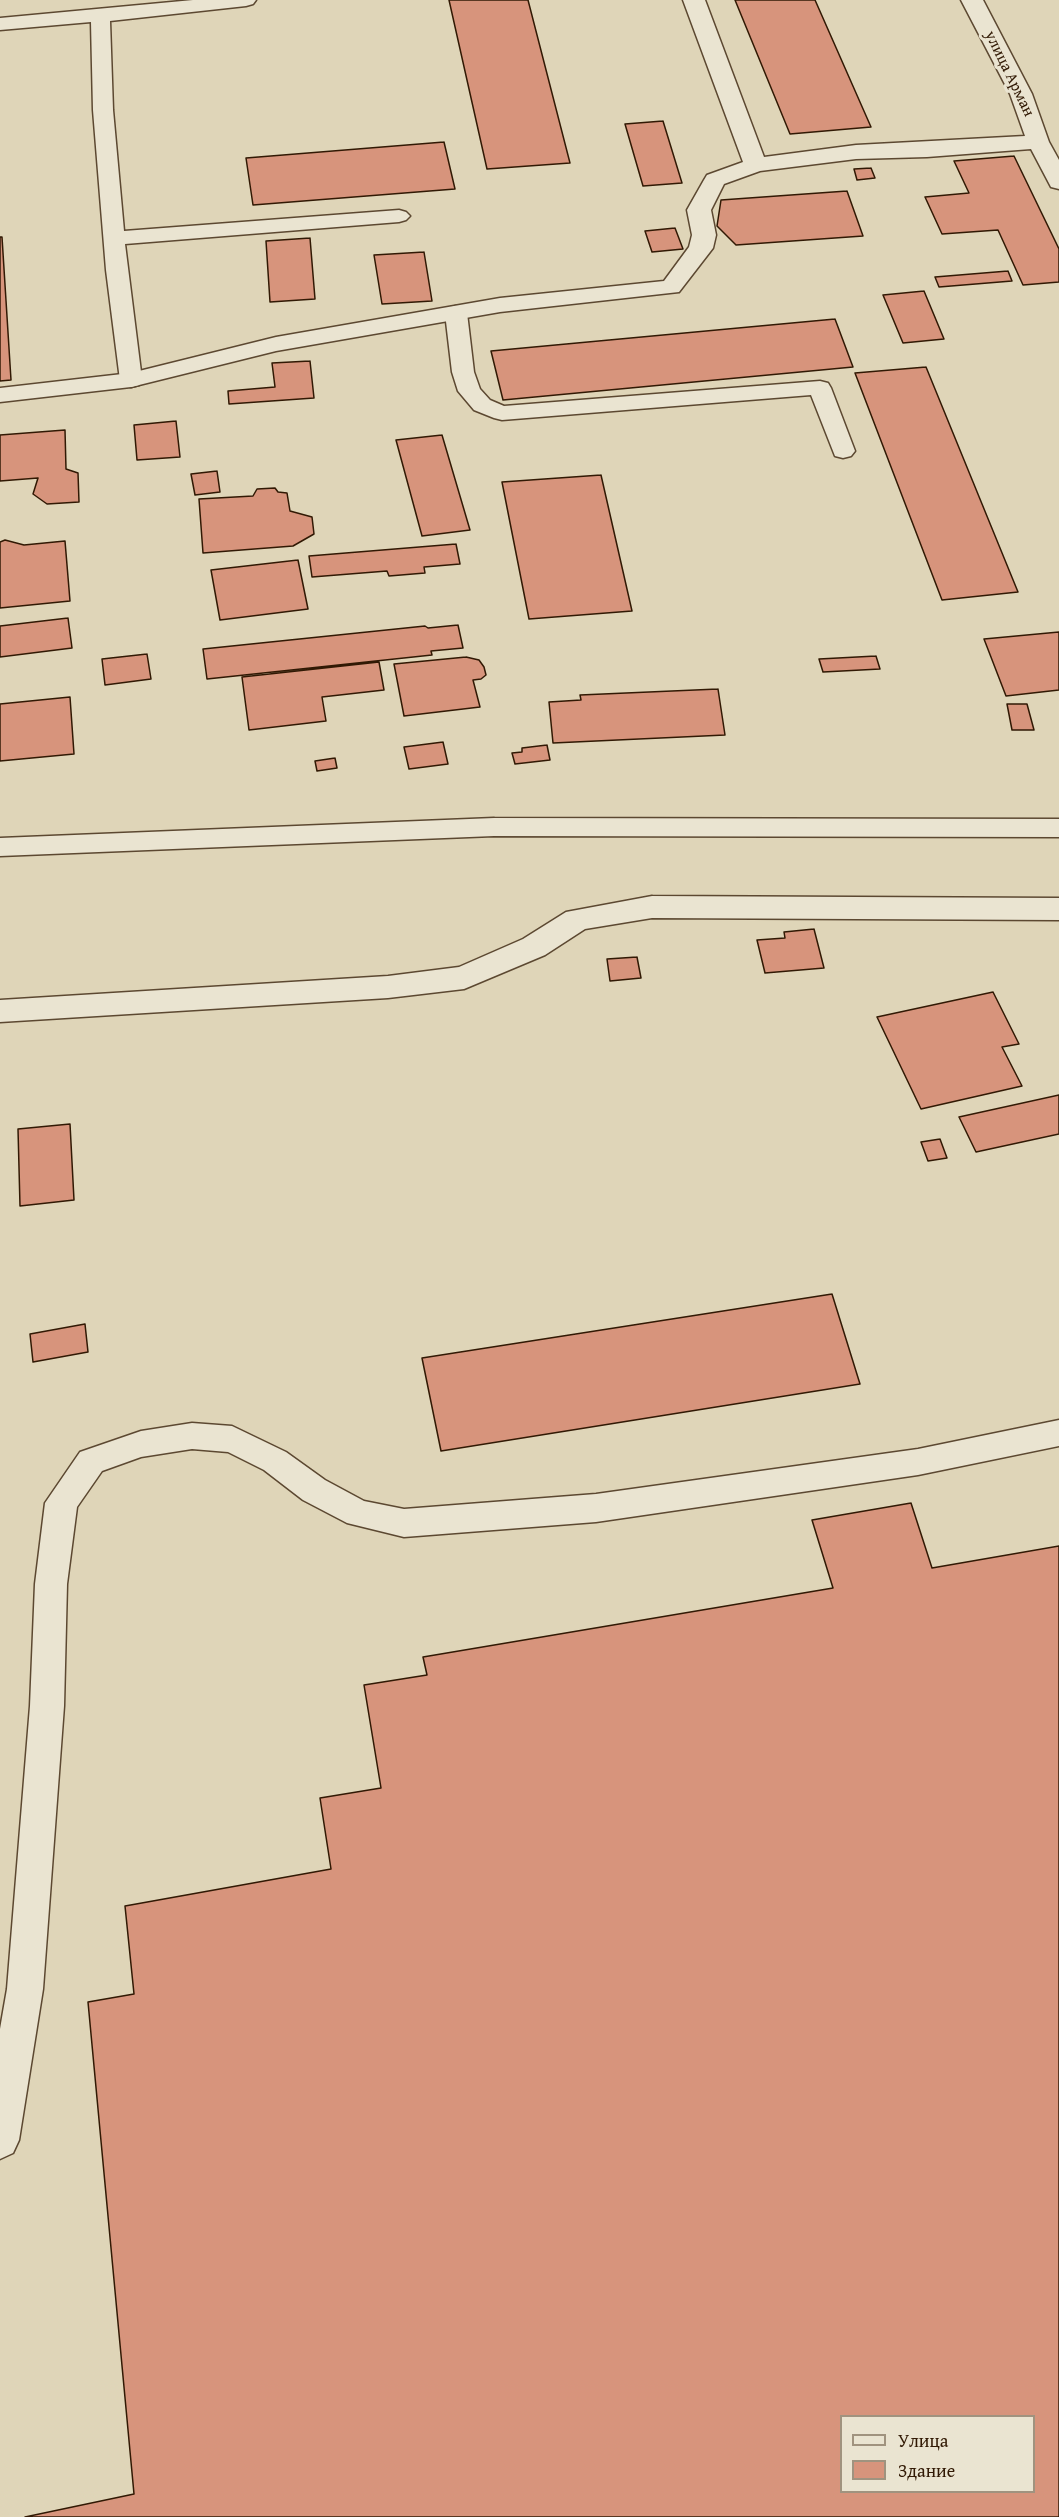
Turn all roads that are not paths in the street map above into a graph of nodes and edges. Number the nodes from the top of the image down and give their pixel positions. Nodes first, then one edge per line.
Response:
1 (246, 0) edge
2 (694, 0) edge
3 (972, 0) edge
4 (99, 16) junction
5 (0, 24) edge
6 (1038, 142) junction
7 (756, 165) junction
8 (1059, 182) edge
9 (399, 216) dead end
10 (115, 238) junction
11 (456, 313) junction
12 (131, 380) junction
13 (0, 395) edge
14 (843, 451) dead end
15 (1059, 828) edge
16 (0, 847) edge
17 (1059, 909) edge
18 (0, 1011) edge
19 (1059, 1433) edge
20 (0, 2140) edge

1 - 4 lane
2 - 7 street
3 - 6 street, улица Арман
4 - 5 lane
4 - 10 lane
6 - 7 street
6 - 8 street, улица Арман
7 - 11 street
9 - 10 lane
10 - 12 lane
11 - 12 street
11 - 14 lane
12 - 13 street
15 - 16 lane
17 - 18 street
19 - 20 lane

